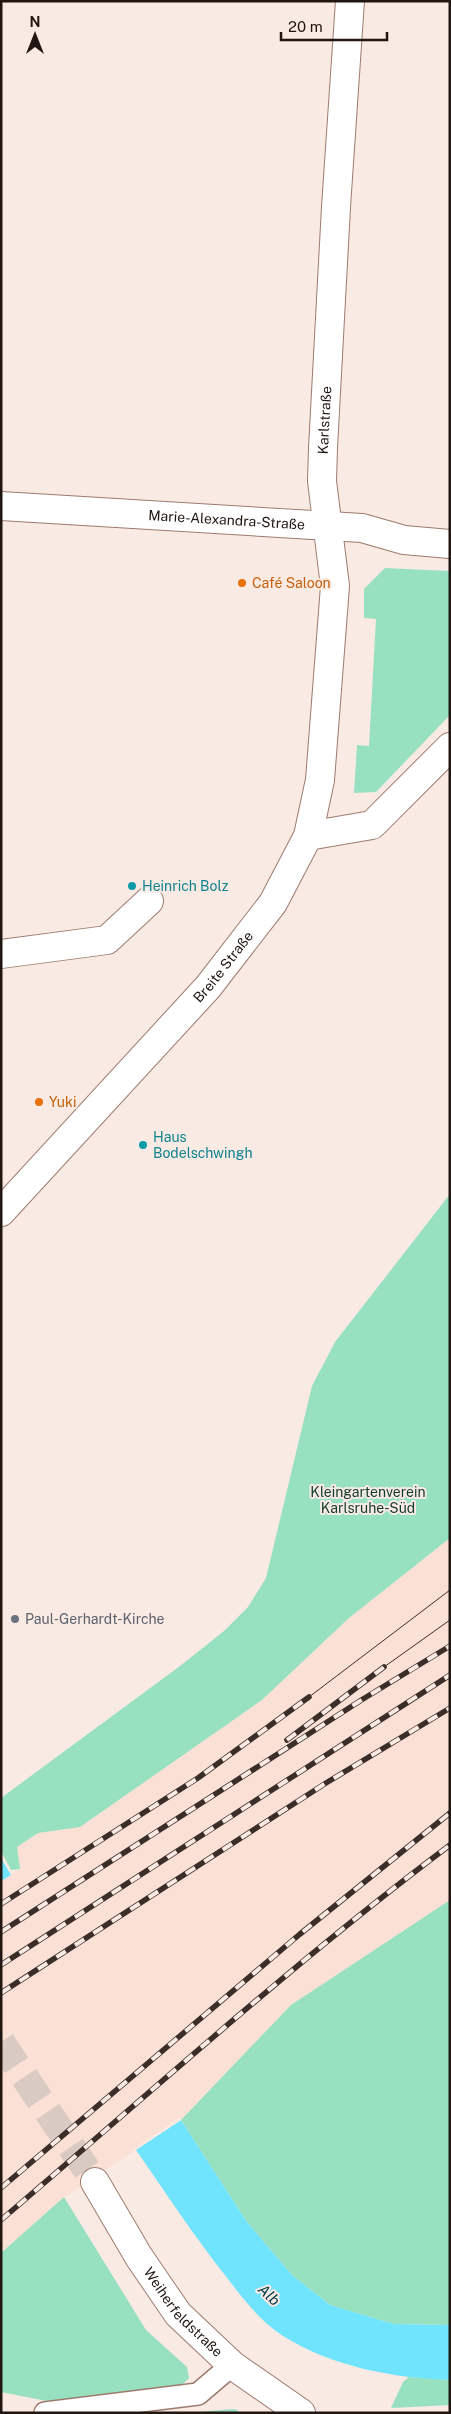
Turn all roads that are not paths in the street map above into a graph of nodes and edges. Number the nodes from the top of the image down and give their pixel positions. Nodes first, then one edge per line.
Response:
1 (350, 1) edge
2 (1, 506) edge
3 (328, 526) junction
4 (450, 544) edge
5 (450, 747) edge
6 (308, 836) junction
7 (149, 901) dead end
8 (1, 954) edge
9 (1, 1212) edge
10 (95, 2182) tunnel mouth
11 (232, 2366) junction
12 (45, 2413) edge
13 (301, 2413) edge

1 - 3 street, Karlstraße
2 - 3 street, Marie-Alexandra-Straße
3 - 4 street, Marie-Alexandra-Straße
3 - 6 street, Karlstraße
5 - 6 street
6 - 9 street, Breite Straße
7 - 8 street
10 - 11 street, Weiherfeldstraße
11 - 12 lane
11 - 13 street, Weiherfeldstraße

